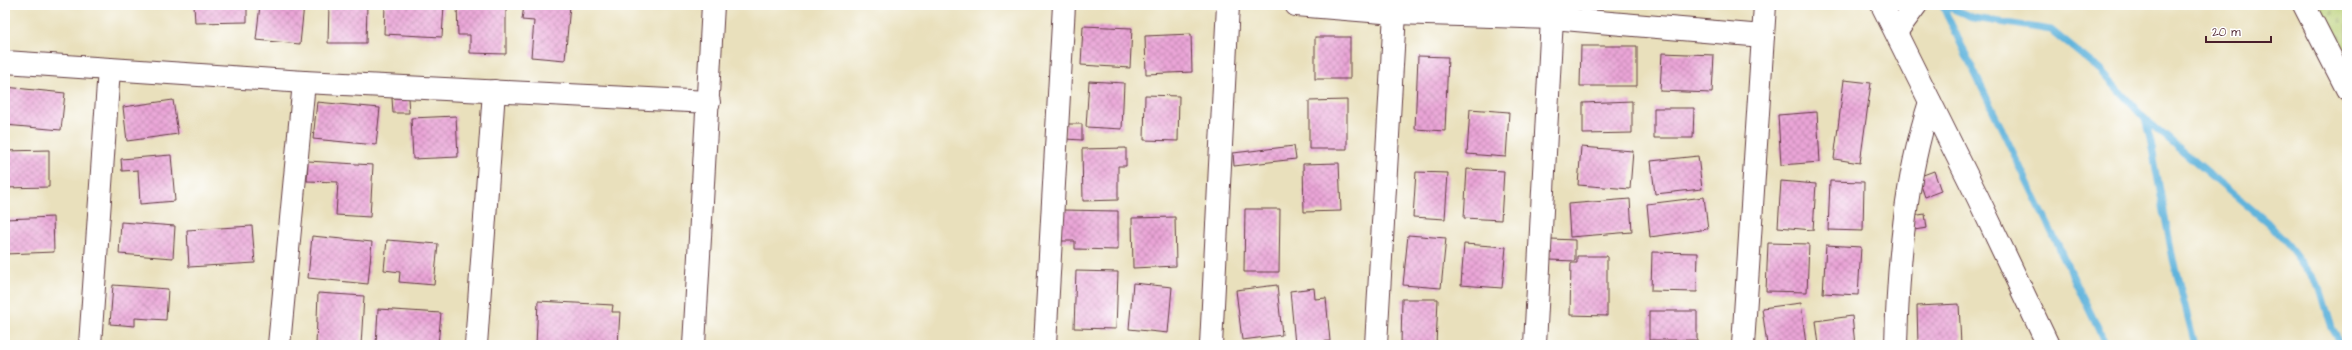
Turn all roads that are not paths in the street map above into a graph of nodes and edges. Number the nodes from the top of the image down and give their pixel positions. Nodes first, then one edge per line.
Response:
1 (713, 5) edge
2 (1064, 5) edge
3 (1228, 5) edge
4 (1296, 5) edge
5 (1765, 5) edge
6 (1882, 5) edge
7 (1916, 5) edge
8 (2304, 5) edge
9 (1395, 13) junction
10 (1552, 18) junction
11 (1896, 32) junction
12 (1763, 36) junction
13 (5, 62) edge
14 (109, 69) junction
15 (304, 82) junction
16 (2347, 89) edge
17 (494, 91) junction
18 (709, 102) junction
19 (1930, 102) junction
20 (90, 345) edge
21 (279, 345) edge
22 (476, 345) edge
23 (694, 345) edge
24 (1045, 345) edge
25 (1211, 345) edge
26 (1376, 345) edge
27 (1535, 345) edge
28 (1742, 345) edge
29 (1896, 345) edge
30 (2048, 345) edge

1 - 18 street
2 - 24 street
3 - 25 street
4 - 9 street
5 - 12 street
6 - 11 street
7 - 11 street
8 - 16 street
9 - 10 street
9 - 26 street
10 - 12 street
10 - 27 street
11 - 19 street
12 - 28 street
13 - 14 street
14 - 15 street
14 - 20 street
15 - 17 street
15 - 21 street
17 - 18 street
17 - 22 street
18 - 23 street
19 - 29 street
19 - 30 street

